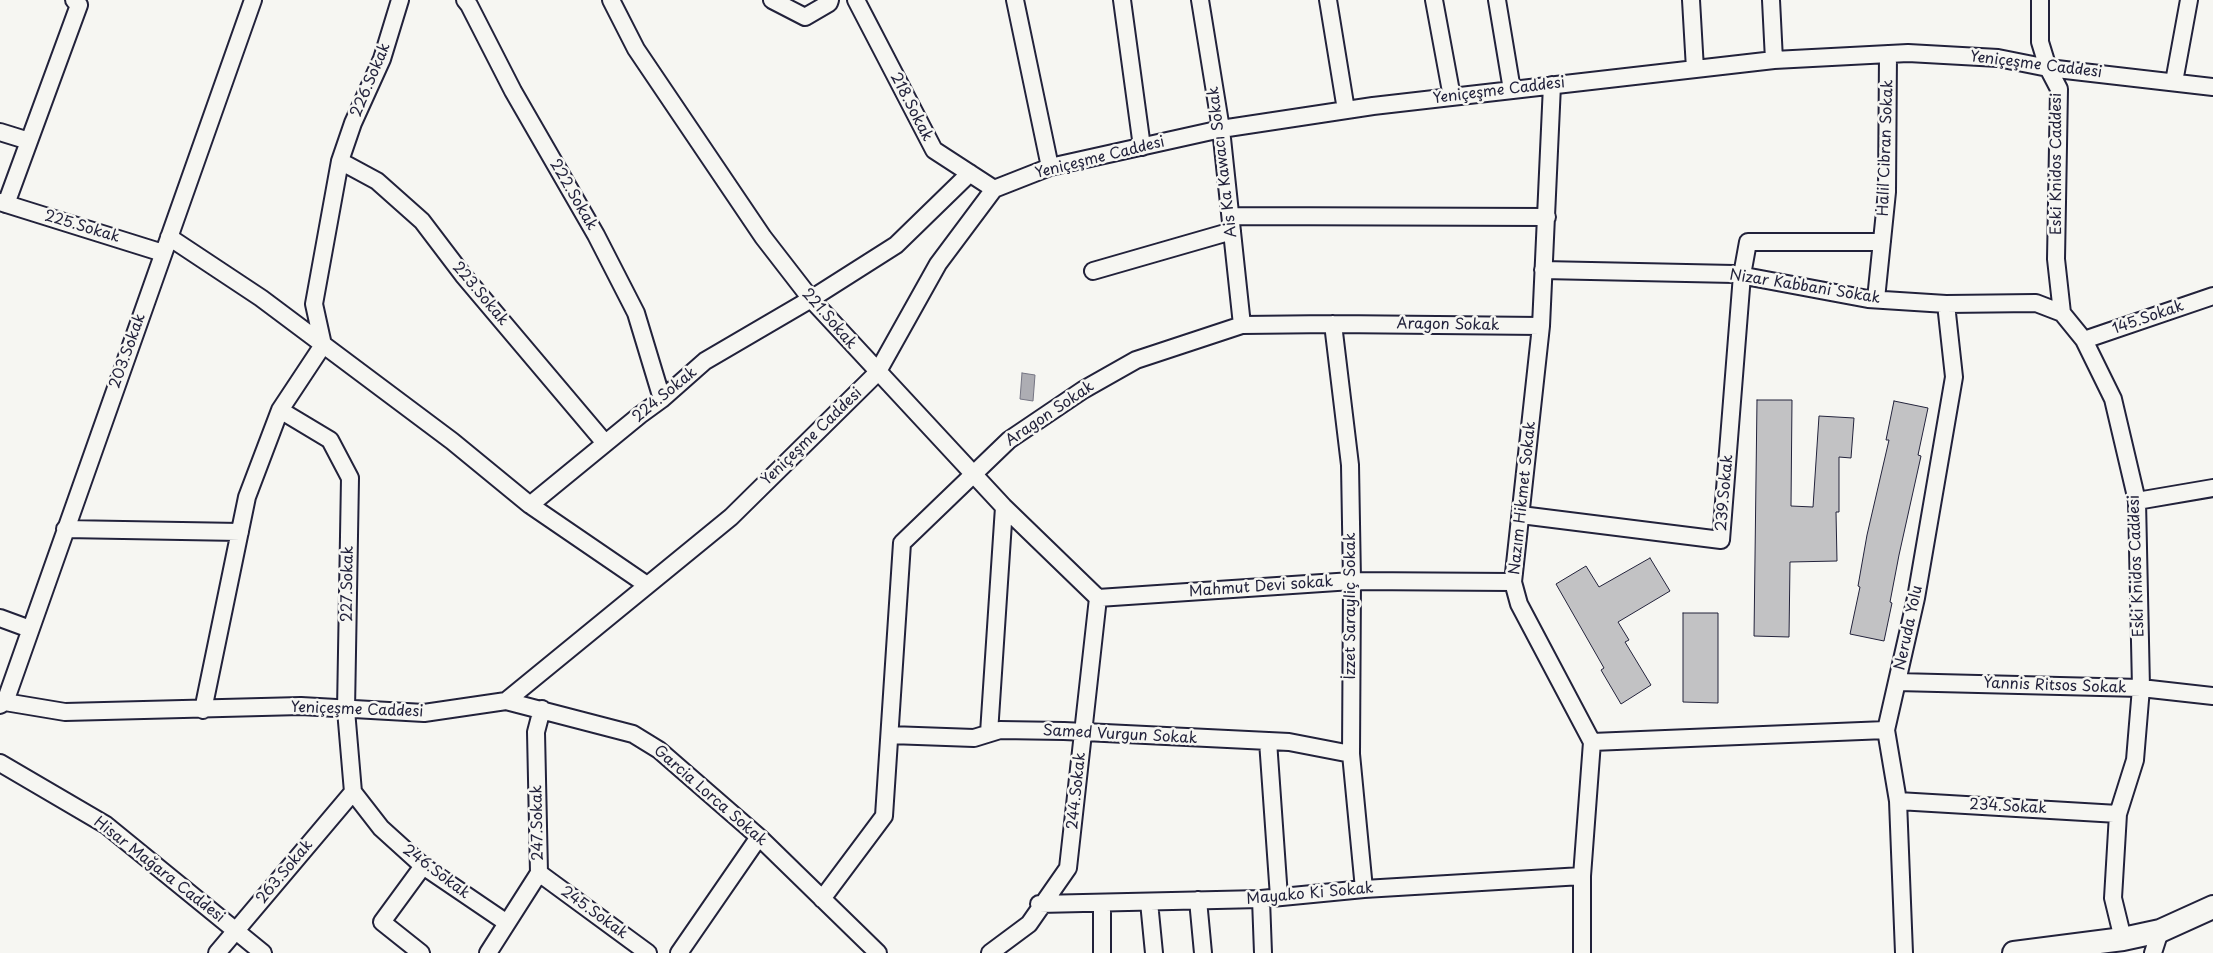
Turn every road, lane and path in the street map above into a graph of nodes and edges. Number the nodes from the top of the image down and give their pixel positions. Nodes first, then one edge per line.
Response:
1 (74, 0) edge
2 (253, 0) edge
3 (400, 0) edge
4 (464, 0) edge
5 (611, 0) edge
6 (772, 0) edge
7 (830, 0) edge
8 (856, 0) edge
9 (1015, 0) edge
10 (1122, 0) edge
11 (1200, 0) edge
12 (1328, 0) edge
13 (1434, 0) edge
14 (1497, 0) edge
15 (1691, 0) edge
16 (1771, 0) edge
17 (2040, 0) edge
18 (2189, 0) edge
19 (1888, 54) junction
20 (1774, 60) junction
21 (2048, 68) junction
22 (1694, 69) junction
23 (2174, 82) junction
24 (1552, 85) junction
25 (2213, 87) edge
26 (1512, 90) junction
27 (1452, 97) junction
28 (1346, 110) junction
29 (1222, 129) junction
30 (0, 132) edge
31 (29, 141) junction
32 (1142, 147) junction
33 (340, 161) junction
34 (1050, 167) junction
35 (970, 173) junction
36 (994, 189) junction
37 (3, 203) edge
38 (1547, 217) junction
39 (1231, 224) junction
40 (169, 237) junction
41 (1882, 242) junction
42 (163, 253) junction
43 (1543, 270) junction
44 (1093, 271) dead end
45 (1742, 275) junction
46 (2213, 296) edge
47 (811, 299) junction
48 (1876, 300) junction
49 (1946, 304) junction
50 (2062, 313) junction
51 (1333, 324) junction
52 (1242, 325) junction
53 (1541, 326) junction
54 (2084, 340) junction
55 (323, 345) junction
56 (877, 373) junction
57 (662, 399) junction
58 (280, 410) junction
59 (605, 443) junction
60 (974, 474) junction
61 (2213, 488) edge
62 (2137, 501) junction
63 (530, 505) junction
64 (1004, 508) junction
65 (1521, 515) junction
66 (65, 529) junction
67 (240, 532) junction
68 (1352, 581) junction
69 (1514, 582) junction
70 (647, 585) junction
71 (1098, 598) junction
72 (0, 618) edge
73 (30, 629) junction
74 (1897, 682) junction
75 (2142, 688) junction
76 (2213, 696) edge
77 (506, 701) junction
78 (3, 704) edge
79 (542, 709) junction
80 (203, 710) junction
81 (346, 710) junction
82 (1886, 730) junction
83 (1083, 732) junction
84 (989, 733) junction
85 (890, 735) junction
86 (1268, 741) junction
87 (1592, 742) junction
88 (1351, 754) junction
89 (0, 763) edge
90 (353, 792) junction
91 (1898, 801) junction
92 (2118, 814) junction
93 (759, 837) junction
94 (422, 866) junction
95 (539, 873) junction
96 (1582, 876) junction
97 (1364, 889) junction
98 (1279, 897) junction
99 (822, 898) junction
100 (1261, 899) junction
101 (1198, 900) junction
102 (1149, 902) junction
103 (1102, 903) junction
104 (1040, 904) junction
105 (2213, 907) edge
106 (507, 923) junction
107 (236, 931) junction
108 (2160, 931) junction
109 (2123, 939) junction
110 (217, 953) edge
111 (263, 953) edge
112 (421, 953) edge
113 (488, 953) edge
114 (648, 953) edge
115 (679, 953) edge
116 (878, 953) edge
117 (990, 953) edge
118 (1102, 953) edge
119 (1154, 953) edge
120 (1202, 953) edge
121 (1263, 953) edge
122 (1582, 953) edge
123 (1904, 953) edge
124 (2014, 953) edge
125 (2153, 953) edge

1 - 31 street
2 - 40 street, 203.Sokak
3 - 33 street, 226.Sokak
4 - 57 street, 222.Sokak
5 - 47 street, 221.Sokak
6 - 7 street
8 - 35 street, 218.Sokak
9 - 34 street
10 - 32 street
11 - 29 street, Ais Ka Kawacı Sokak
12 - 28 street
13 - 27 street
14 - 26 street
15 - 22 street
16 - 20 street
17 - 21 street, Eski Knidos Caddesi
18 - 23 street
19 - 20 street, Yeniçeşme Caddesi
19 - 21 street, Yeniçeşme Caddesi
19 - 41 street, Halil Cibran Sokak
20 - 22 street, Yeniçeşme Caddesi
21 - 23 street, Yeniçeşme Caddesi
21 - 50 street, Eski Knidos Caddesi
22 - 24 street, Yeniçeşme Caddesi
23 - 25 street, Yeniçeşme Caddesi
24 - 26 street, Yeniçeşme Caddesi
24 - 38 street, Nazım Hikmet Sokak
26 - 27 street, Yeniçeşme Caddesi
27 - 28 street, Yeniçeşme Caddesi
28 - 29 street, Yeniçeşme Caddesi
29 - 32 street, Yeniçeşme Caddesi
29 - 39 street, Ais Ka Kawacı Sokak
30 - 31 street
31 - 37 street
32 - 34 street, Yeniçeşme Caddesi
33 - 55 street, 226.Sokak
33 - 59 street, 223.Sokak
34 - 36 street, Yeniçeşme Caddesi
35 - 36 street, 218.Sokak
35 - 47 street, 224.Sokak
36 - 56 street, Yeniçeşme Caddesi
37 - 42 street, 225.Sokak
38 - 39 street
38 - 43 street, Nazım Hikmet Sokak
39 - 44 street
39 - 52 street, Ais Ka Kawacı Sokak
40 - 42 street, 203.Sokak
40 - 55 street
41 - 45 street
41 - 48 street, Halil Cibran Sokak
42 - 66 street, 203.Sokak
43 - 45 street, Nizar Kabbani Sokak
43 - 53 street, Nazım Hikmet Sokak
45 - 48 street, Nizar Kabbani Sokak
45 - 65 street, 239.Sokak
46 - 54 street, 145.Sokak
47 - 56 street, 221.Sokak
47 - 57 street, 224.Sokak
48 - 49 street, Nizar Kabbani Sokak
49 - 50 street, Nizar Kabbani Sokak
49 - 74 street, Neruda Yolu
50 - 54 street, Eski Knidos Caddesi
51 - 52 street, Aragon Sokak
51 - 53 street, Aragon Sokak
51 - 68 street, İzzet Sarayliç Sokak
52 - 60 street, Aragon Sokak
53 - 65 street, Nazım Hikmet Sokak
54 - 62 street, Eski Knidos Caddesi
55 - 58 street
55 - 63 street
56 - 60 street, 221.Sokak
56 - 70 street, Yeniçeşme Caddesi
57 - 59 street, 224.Sokak
58 - 67 street
58 - 81 street, 227.Sokak
59 - 63 street, 224.Sokak
60 - 64 street, 221.Sokak
60 - 85 street, Aragon Sokak
61 - 62 street
62 - 75 street, Eski Knidos Caddesi
63 - 70 street
64 - 71 street, 221.Sokak
64 - 84 street
65 - 69 street, Nazım Hikmet Sokak
66 - 67 street
66 - 73 street, 203.Sokak
67 - 80 street
68 - 69 street, Mahmut Devi sokak
68 - 71 street, Mahmut Devi sokak
68 - 88 street, İzzet Sarayliç Sokak
69 - 87 street, Nazım Hikmet Sokak
70 - 77 street, Yeniçeşme Caddesi
71 - 83 street, 244.Sokak
72 - 73 street
73 - 78 street, 203.Sokak
74 - 75 street, Yannis Ritsos Sokak
74 - 82 street, Neruda Yolu
75 - 76 street, Yannis Ritsos Sokak
75 - 92 street, Eski Knidos Caddesi
77 - 79 street, Garcia Lorca Sokak
77 - 81 street, Yeniçeşme Caddesi
78 - 80 street, Yeniçeşme Caddesi
79 - 93 street, Garcia Lorca Sokak
79 - 95 street, 247.Sokak
80 - 81 street, Yeniçeşme Caddesi
81 - 90 street, 227.Sokak
82 - 87 street
82 - 91 street, Neruda Yolu
83 - 84 street, Samed Vurgun Sokak
83 - 86 street, Samed Vurgun Sokak
83 - 104 street, 244.Sokak
84 - 85 street, Samed Vurgun Sokak
85 - 99 street, Aragon Sokak
86 - 88 street, Samed Vurgun Sokak
86 - 98 street
87 - 96 street
88 - 97 street, İzzet Sarayliç Sokak
89 - 107 street, Hisar Mağara Caddesi
90 - 94 street, 246.Sokak
90 - 107 street, 263.Sokak
91 - 92 street, 234.Sokak
91 - 123 street, Neruda Yolu
92 - 109 street, Eski Knidos Caddesi
93 - 99 street, Garcia Lorca Sokak
93 - 115 street
94 - 106 street, 246.Sokak
94 - 112 street
95 - 106 street, 247.Sokak
95 - 114 street, 245.Sokak
96 - 97 street, Mayako Ki Sokak
96 - 122 street
97 - 98 street, Mayako Ki Sokak
98 - 100 street, Mayako Ki Sokak
99 - 116 street, Garcia Lorca Sokak
100 - 101 street, Mayako Ki Sokak
100 - 121 street
101 - 102 street, Mayako Ki Sokak
101 - 120 street
102 - 103 street, Mayako Ki Sokak
102 - 119 street
103 - 104 street, Mayako Ki Sokak
103 - 118 street
104 - 117 street, 244.Sokak
105 - 108 street
106 - 113 street, 247.Sokak
107 - 110 street, 263.Sokak
107 - 111 street, Hisar Mağara Caddesi
108 - 109 street
108 - 125 street
109 - 124 street

